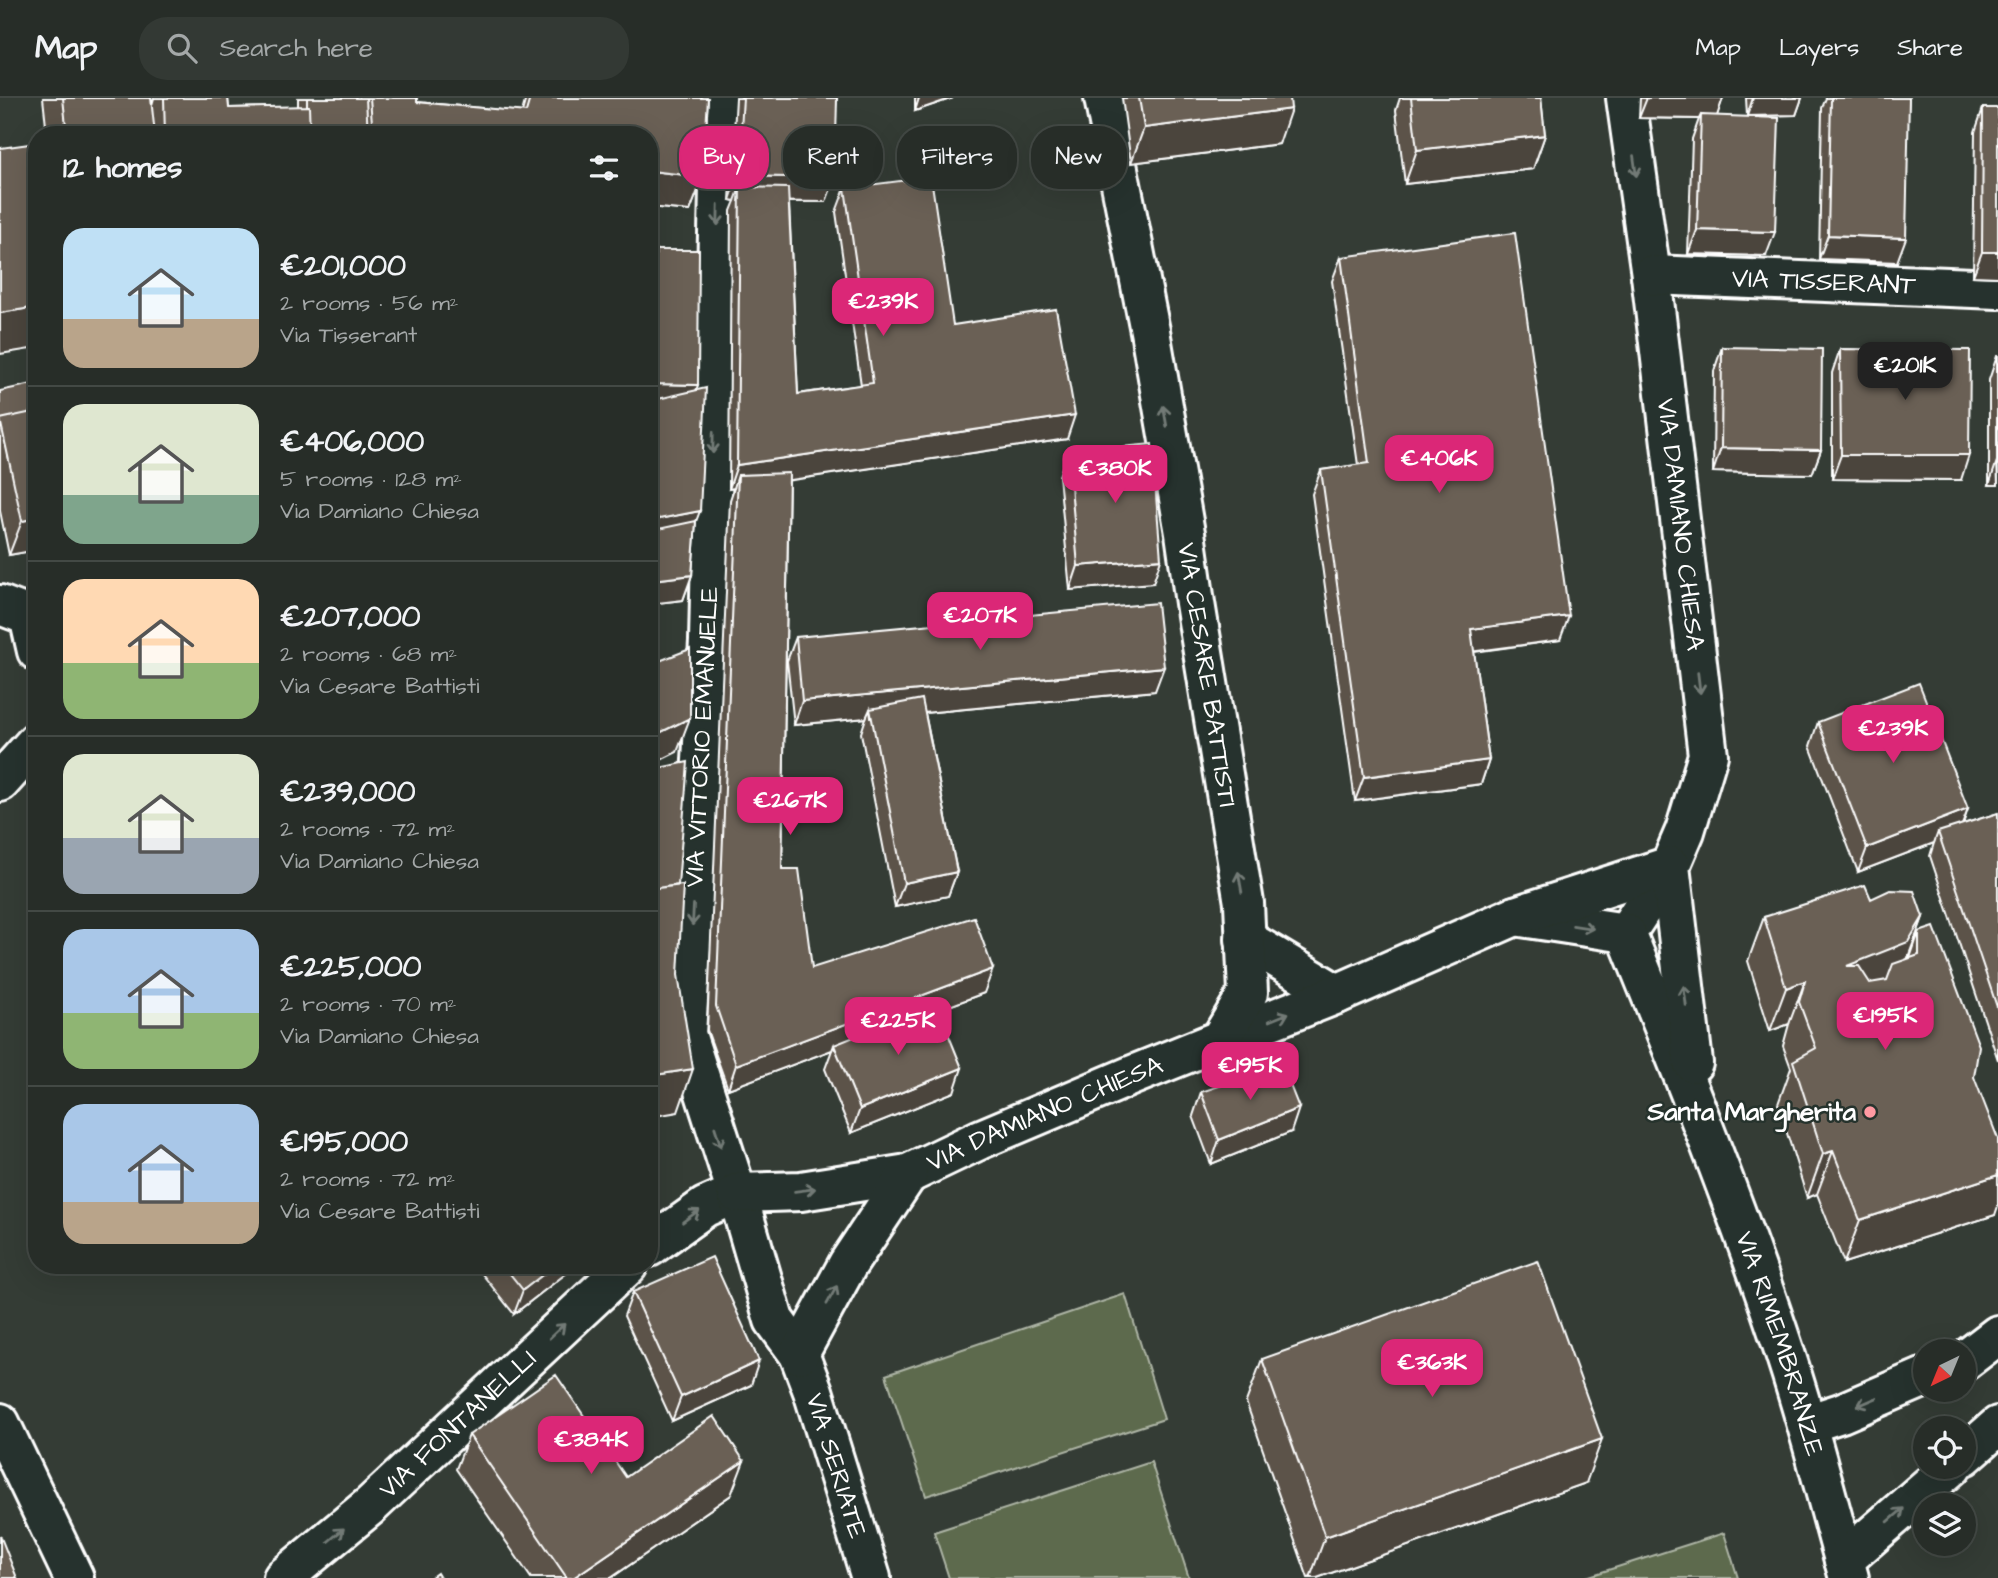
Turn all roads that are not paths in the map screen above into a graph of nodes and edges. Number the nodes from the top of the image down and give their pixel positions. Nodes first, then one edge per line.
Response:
1 (1104, 98) edge
2 (1626, 98) edge
3 (714, 99) edge
4 (1651, 275) junction
5 (1998, 289) edge
6 (0, 605) edge
7 (28, 616) edge
8 (28, 751) edge
9 (0, 782) edge
10 (1670, 866) junction
11 (1515, 916) junction
12 (1626, 933) junction
13 (1245, 939) junction
14 (1337, 994) junction
15 (1220, 1040) junction
16 (1699, 1113) junction
17 (908, 1174) junction
18 (737, 1193) junction
19 (658, 1241) edge
20 (618, 1274) edge
21 (1998, 1335) edge
22 (1976, 1352) edge
23 (799, 1354) junction
24 (1913, 1382) edge
25 (0, 1423) edge
26 (1807, 1424) junction
27 (1998, 1426) edge
28 (1976, 1445) edge
29 (1939, 1479) edge
30 (1847, 1569) edge
31 (74, 1578) edge
32 (283, 1578) edge
33 (871, 1578) edge

13 -> 1 street, VIA CESARE BATTISTI
2 -> 4 street, VIA DAMIANO CHIESA
3 -> 18 street, VIA VITTORIO EMANUELE
4 - 5 street, VIA TISSERANT
4 -> 10 street, VIA DAMIANO CHIESA
6 - 7 street
8 - 9 street
10 - 11 street
10 - 12 street, VIA DAMIANO CHIESA
16 -> 10 street, VIA RIMEMBRANZE
11 -> 12 street
11 - 14 street
12 - 16 street, VIA RIMEMBRANZE
13 - 14 street
13 - 15 street, VIA CESARE BATTISTI
15 -> 14 street, VIA DAMIANO CHIESA
15 - 17 street, VIA DAMIANO CHIESA
16 - 26 street, VIA RIMEMBRANZE
18 -> 17 street
23 -> 17 street
19 -> 18 street
18 - 23 street, VIA VITTORIO EMANUELE
32 -> 20 street, VIA FONTANELLI
21 - 22 street
23 - 33 street, VIA SERIATE
24 -> 26 street
25 - 31 street
26 - 30 street, VIA RIMEMBRANZE
27 - 28 street
30 -> 29 street

